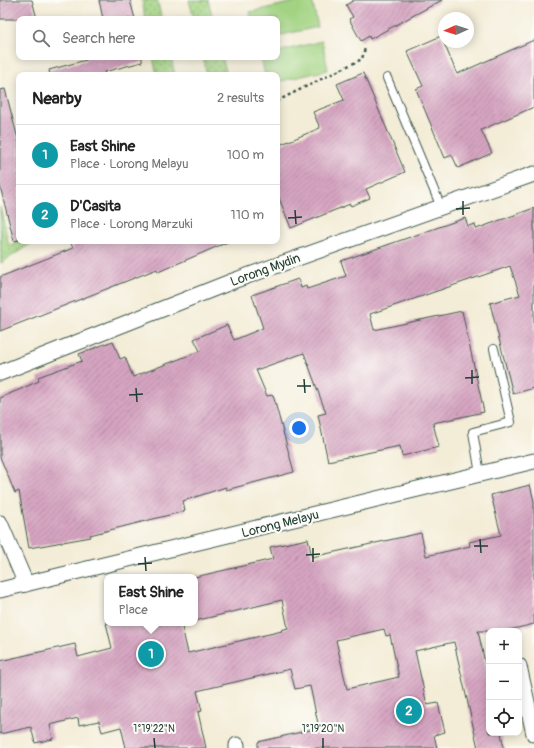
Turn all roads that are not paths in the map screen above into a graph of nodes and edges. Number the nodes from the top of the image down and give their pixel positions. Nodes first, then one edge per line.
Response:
1 (387, 78) dead end
2 (534, 174) edge
3 (441, 207) junction
4 (494, 349) dead end
5 (0, 373) edge
6 (534, 461) edge
7 (480, 474) junction
8 (0, 523) edge
9 (26, 584) junction
10 (0, 590) edge
11 (522, 680) edge
12 (534, 734) edge

1 - 3 lane
2 - 3 street, Lorong Mydin
3 - 5 street, Lorong Mydin
4 - 7 lane
6 - 7 street, Lorong Melayu
7 - 9 street, Lorong Melayu
8 - 9 street
9 - 10 street, Lorong Melayu
11 - 12 street

